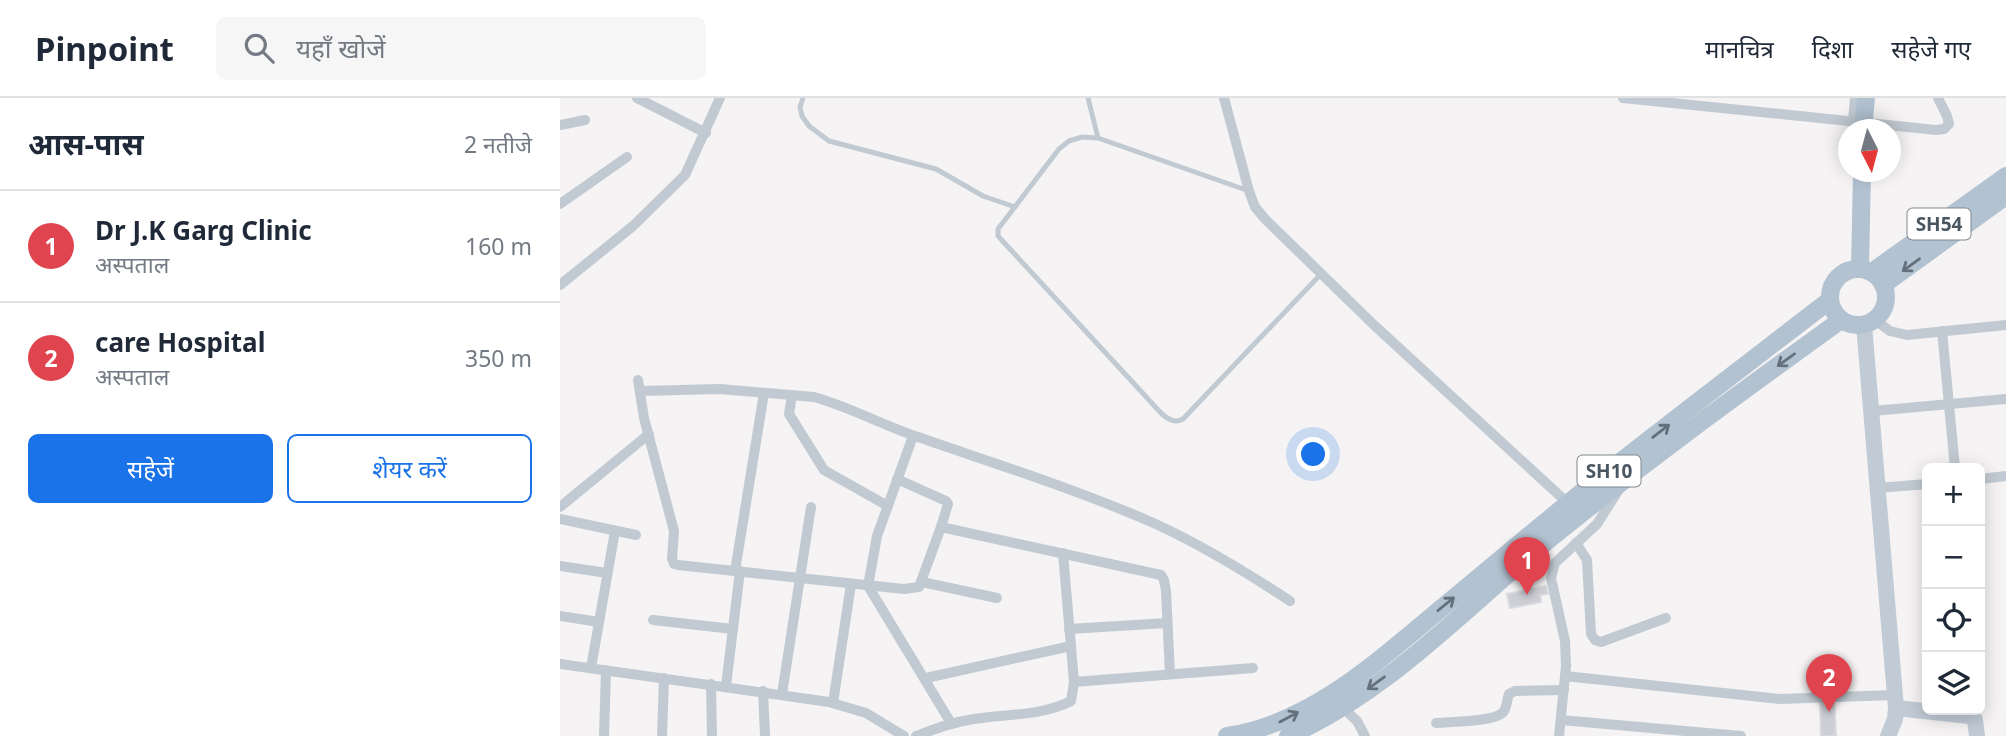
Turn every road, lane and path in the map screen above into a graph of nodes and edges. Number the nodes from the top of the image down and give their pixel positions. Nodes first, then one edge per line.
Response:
1 (637, 98) edge
2 (720, 98) edge
3 (803, 98) edge
4 (1088, 98) edge
5 (1224, 98) edge
6 (1623, 98) edge
7 (1856, 98) edge
8 (1866, 98) edge
9 (1938, 98) edge
10 (1698, 102) edge
11 (1736, 104) edge
12 (1859, 119) edge
13 (1861, 119) edge
14 (585, 120) dead end
15 (1838, 120) edge
16 (560, 125) edge
17 (1901, 127) edge
18 (706, 133) junction
19 (1098, 138) junction
20 (627, 157) dead end
21 (2006, 176) edge
22 (1863, 182) edge
23 (1250, 191) junction
24 (2006, 196) edge
25 (560, 204) edge
26 (1015, 206) junction
27 (1321, 274) junction
28 (1872, 275) junction
29 (560, 285) edge
30 (1830, 300) junction
31 (1841, 320) junction
32 (1869, 322) junction
33 (2006, 325) edge
34 (1942, 331) junction
35 (764, 393) junction
36 (792, 395) junction
37 (2006, 399) edge
38 (1949, 404) junction
39 (1872, 411) junction
40 (649, 434) junction
41 (913, 436) junction
42 (1955, 463) edge
43 (2006, 476) edge
44 (1985, 478) edge
45 (897, 479) junction
46 (1625, 480) junction
47 (1922, 484) edge
48 (1878, 488) junction
49 (888, 506) junction
50 (560, 507) edge
51 (811, 507) dead end
52 (1574, 509) junction
53 (560, 519) edge
54 (941, 527) junction
55 (615, 531) junction
56 (636, 535) dead end
57 (1576, 543) junction
58 (1063, 553) junction
59 (560, 566) edge
60 (737, 571) junction
61 (607, 573) junction
62 (801, 578) junction
63 (922, 582) junction
64 (851, 584) junction
65 (868, 586) junction
66 (997, 598) dead end
67 (1290, 601) dead end
68 (560, 616) edge
69 (1666, 618) dead end
70 (653, 620) dead end
71 (599, 622) junction
72 (1167, 623) junction
73 (733, 629) junction
74 (1069, 629) junction
75 (1071, 646) junction
76 (560, 664) edge
77 (591, 668) junction
78 (1253, 668) dead end
79 (606, 670) junction
80 (1170, 674) junction
81 (1565, 676) junction
82 (664, 678) junction
83 (926, 678) junction
84 (1073, 682) junction
85 (710, 684) junction
86 (726, 686) junction
87 (1564, 690) junction
88 (763, 691) junction
89 (782, 694) junction
90 (1896, 702) junction
91 (833, 703) junction
92 (1346, 704) junction
93 (1561, 720) junction
94 (951, 723) junction
95 (1436, 723) dead end
96 (604, 736) edge
97 (662, 736) edge
98 (712, 736) edge
99 (765, 736) edge
100 (904, 736) edge
101 (916, 736) edge
102 (1227, 736) edge
103 (1288, 736) edge
104 (1365, 736) edge
105 (1559, 736) edge
106 (1741, 736) edge
107 (1888, 736) edge
108 (1977, 736) edge

1 - 18 street
2 - 18 street
3 - 26 lane
4 - 19 lane
5 - 23 street
6 - 10 street
7 - 12 street
8 - 13 main road
9 - 17 street
10 - 11 street
11 - 15 street
14 - 16 street
18 - 29 street
19 - 23 lane
19 - 26 lane
20 - 25 street
21 - 28 main road, SH54
22 - 28 main road
23 - 27 street
24 -> 28 main road, SH54
26 - 27 lane
27 - 52 street
28 - 30 main road, SH10
28 - 32 main road
30 - 31 main road
52 -> 30 main road, SH10
31 - 32 main road
31 -> 46 main road, SH10
32 - 34 street
32 - 39 main road
33 - 34 street
34 - 38 street
35 - 36 street
35 - 40 street
35 - 60 street
36 - 41 street
36 - 49 street
37 - 38 street
38 - 39 street
38 - 42 street
39 - 48 main road
40 - 50 street
40 - 60 street
41 - 45 street
41 - 67 street
43 - 44 street
45 - 49 street
45 - 54 street
46 - 52 main road, SH10
46 - 57 street
47 - 48 street
48 - 90 main road
49 - 65 street
51 - 62 street
52 -> 92 main road, SH10
102 -> 52 main road, SH10
53 - 55 street
54 - 58 street
54 - 63 street
55 - 56 street
55 - 61 street
57 - 69 street
57 - 81 street
58 - 72 street
58 - 74 street
59 - 61 street
60 - 62 street
60 - 73 street
61 - 71 street
62 - 64 street
62 - 89 street
63 - 65 street
63 - 66 street
64 - 65 street
64 - 91 street
65 - 83 street
68 - 71 street
70 - 73 street
71 - 77 street
72 - 74 street
72 - 80 street
73 - 86 street
74 - 75 street
75 - 83 street
75 - 84 street
76 - 77 street
77 - 79 street
78 - 80 street
79 - 82 street
79 - 96 street
80 - 84 street
81 - 87 street
81 - 90 street
82 - 85 street
82 - 97 street
83 - 94 street
84 - 94 street
85 - 86 street
85 - 98 street
86 - 88 street
87 - 93 street
87 - 95 street
88 - 89 street
88 - 99 street
89 - 91 street
90 - 107 main road
90 - 108 main road
91 - 100 street
92 - 103 main road, SH10
92 - 104 street
93 - 105 street
93 - 106 street
94 - 101 street

